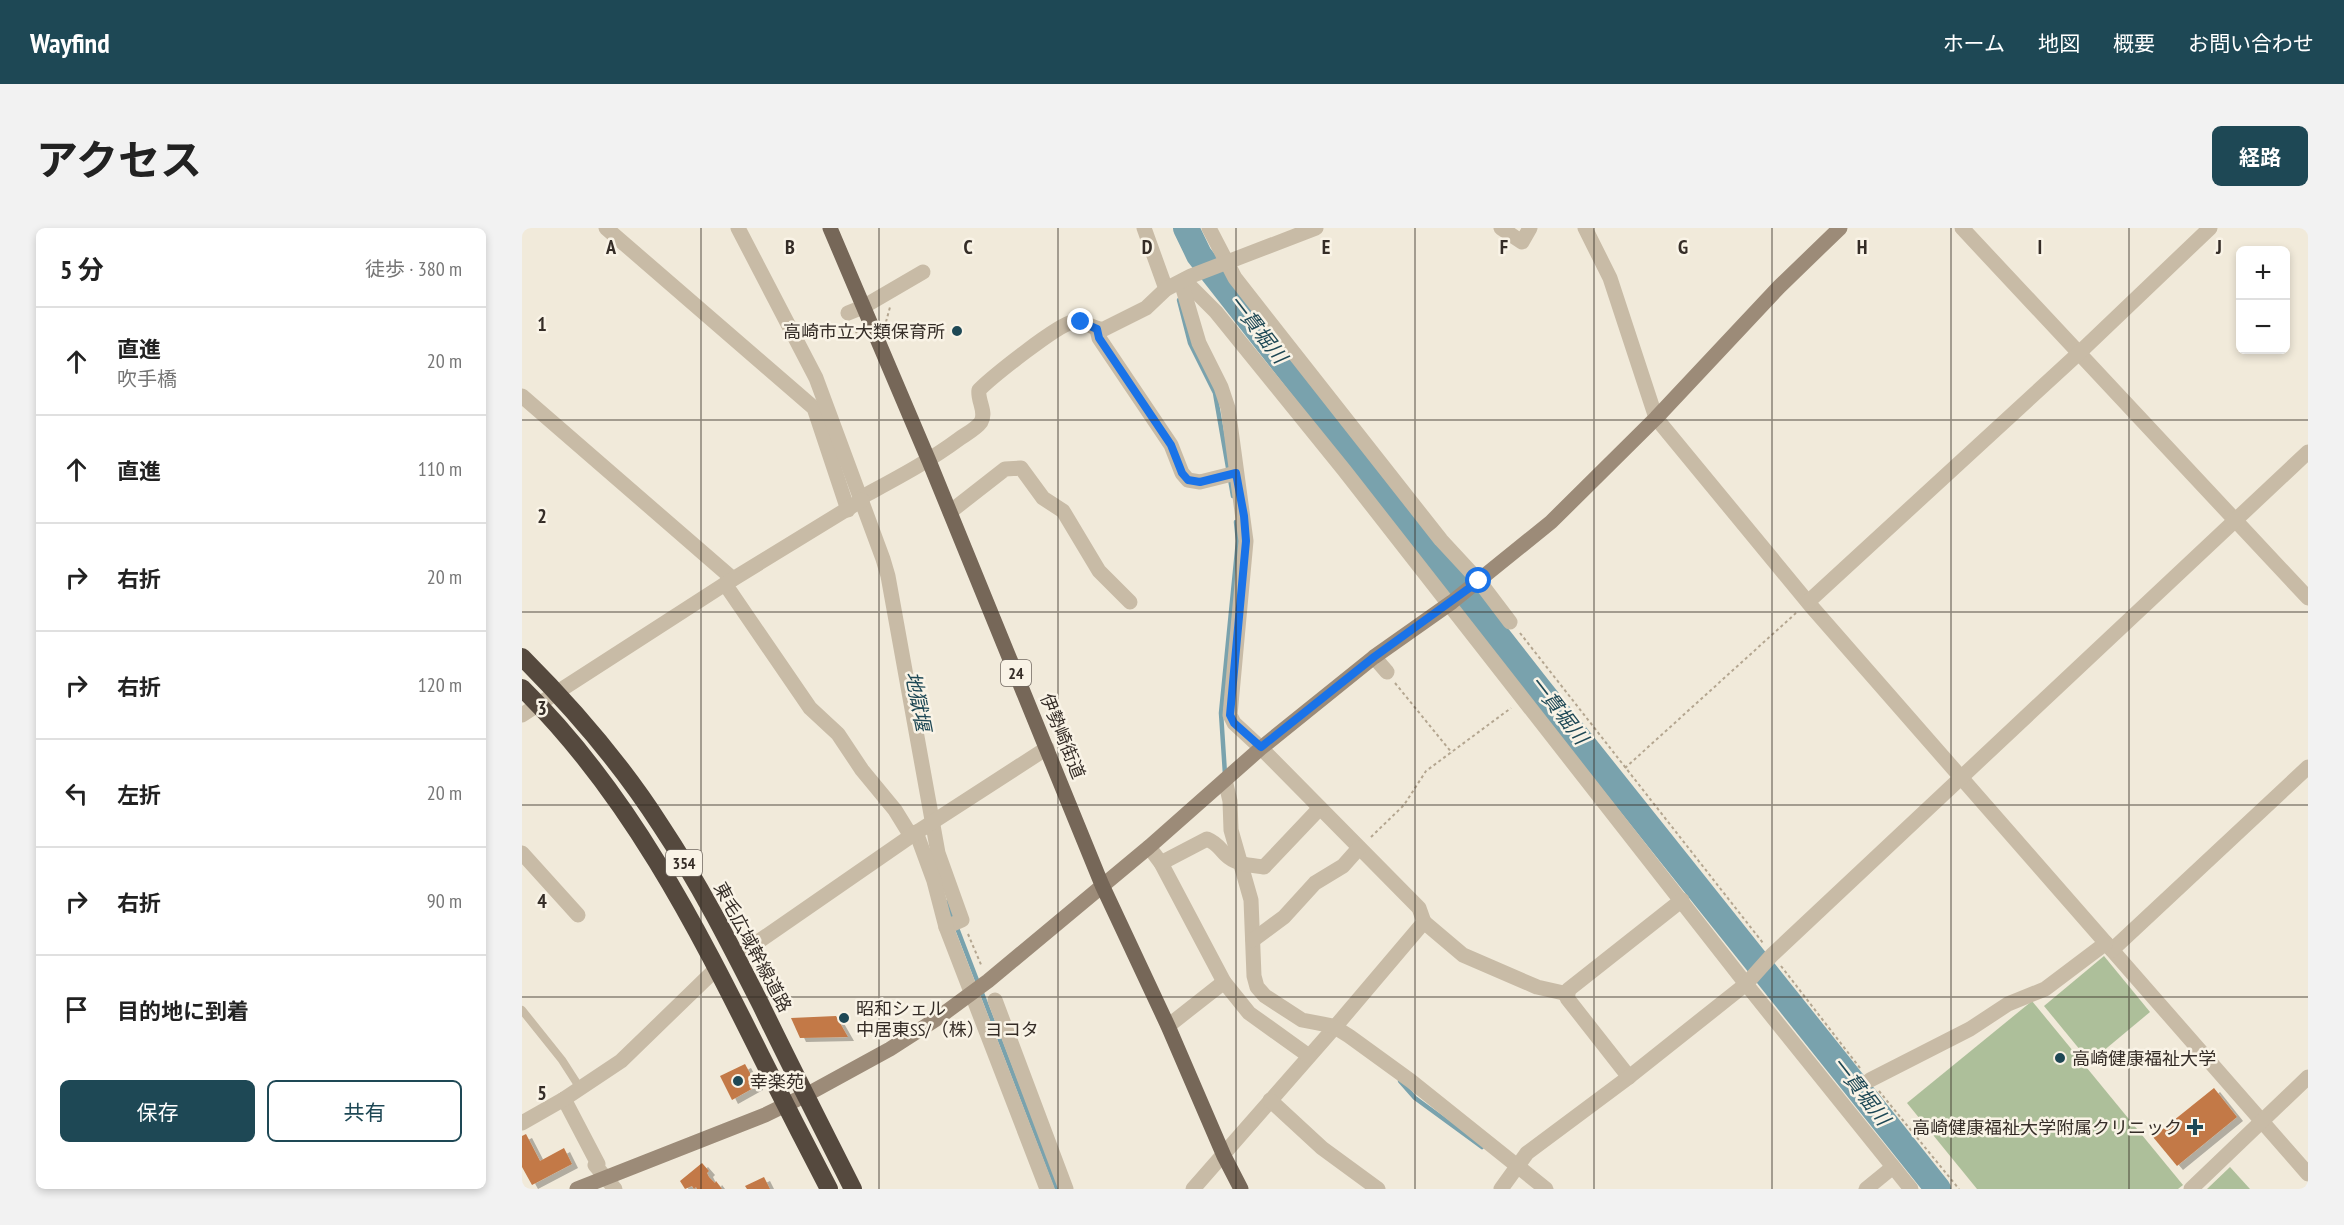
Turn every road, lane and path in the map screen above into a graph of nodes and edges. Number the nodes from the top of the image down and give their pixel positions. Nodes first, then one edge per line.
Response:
1 (606, 228) edge
2 (738, 228) edge
3 (830, 228) edge
4 (1144, 228) edge
5 (1209, 228) edge
6 (1316, 228) edge
7 (1501, 228) edge
8 (1530, 228) edge
9 (1585, 228) edge
10 (1840, 228) edge
11 (1962, 228) edge
12 (2210, 228) edge
13 (1224, 264) junction
14 (923, 272) dead end
15 (1186, 280) junction
16 (1166, 289) junction
17 (892, 302) dead end
18 (863, 307) junction
19 (848, 313) dead end
20 (1097, 329) junction
21 (858, 336) dead end
22 (2079, 353) junction
23 (522, 396) edge
24 (1656, 418) junction
25 (2308, 452) edge
26 (929, 461) junction
27 (1236, 473) junction
28 (862, 499) junction
29 (848, 510) junction
30 (950, 512) junction
31 (2237, 520) junction
32 (729, 581) junction
33 (1478, 582) junction
34 (2308, 598) edge
35 (1130, 602) dead end
36 (1808, 602) junction
37 (1450, 604) junction
38 (1510, 622) joint
39 (522, 657) edge
40 (1374, 657) junction
41 (1387, 672) joint
42 (522, 688) edge
43 (557, 693) junction
44 (1522, 699) junction
45 (538, 705) junction
46 (522, 715) edge
47 (1261, 747) junction
48 (1047, 748) junction
49 (1452, 753) junction
50 (2308, 767) edge
51 (1625, 768) junction
52 (1960, 777) junction
53 (1225, 780) junction
54 (1319, 809) junction
55 (933, 822) junction
56 (913, 834) junction
57 (1149, 847) junction
58 (1359, 848) junction
59 (522, 853) edge
60 (1161, 864) junction
61 (1241, 864) junction
62 (1102, 885) junction
63 (1682, 900) junction
64 (578, 915) dead end
65 (962, 920) junction
66 (1424, 921) junction
67 (946, 927) junction
68 (1253, 940) junction
69 (2109, 946) junction
70 (1771, 956) junction
71 (736, 957) junction
72 (717, 968) junction
73 (988, 981) junction
74 (1224, 982) junction
75 (1747, 982) junction
76 (971, 993) junction
77 (1568, 994) junction
78 (995, 1000) dead end
79 (522, 1010) edge
80 (1167, 1026) junction
81 (1335, 1027) junction
82 (1309, 1056) junction
83 (1629, 1077) junction
84 (2308, 1077) edge
85 (1870, 1080) junction
86 (580, 1088) junction
87 (806, 1095) junction
88 (564, 1099) junction
89 (1270, 1100) junction
90 (786, 1105) junction
91 (2262, 1121) junction
92 (522, 1123) edge
93 (1224, 1156) junction
94 (1519, 1166) junction
95 (1893, 1167) junction
96 (2308, 1174) edge
97 (610, 1183) edge
98 (577, 1189) edge
99 (829, 1189) edge
100 (852, 1189) edge
101 (1047, 1189) edge
102 (1066, 1189) edge
103 (1193, 1189) edge
104 (1241, 1189) edge
105 (1378, 1189) edge
106 (1501, 1189) edge
107 (1546, 1189) edge
108 (1866, 1189) edge
109 (1911, 1189) edge
110 (1959, 1189) edge
111 (2191, 1189) edge

1 - 29 street
2 - 28 street
3 - 18 main road, 伊勢崎街道 / 24
4 - 16 street
5 - 13 street
6 - 13 street
7 - 8 street
9 - 24 street
10 - 24 street
11 - 22 street
12 - 22 street
13 - 15 street
13 - 33 street
14 - 18 street
15 - 16 street
15 - 27 street
15 - 37 street
16 - 20 street
17 - 21 path, bridge
18 - 19 street
18 - 26 main road, 伊勢崎街道 / 24
20 - 26 street
20 - 27 street
22 - 31 street
22 - 36 street
23 - 32 street
24 - 33 street
24 - 36 street
25 - 31 street
26 - 28 street
26 - 30 main road, 伊勢崎街道 / 24
27 - 47 street
28 - 29 street
28 - 55 street
29 - 32 street
30 - 35 street
30 - 48 main road, 伊勢崎街道 / 24
31 - 34 street
31 - 52 street
32 - 43 street
32 - 56 street
33 - 37 street
33 - 38 street
36 - 51 path
36 - 52 street
37 - 40 street
37 - 44 street
38 - 51 path
39 - 43 highway, 東毛広域幹線道路 / 354
40 - 41 street
40 - 47 street
41 - 49 path
42 - 45 highway, 354
43 - 45 street
43 - 71 highway, 東毛広域幹線道路 / 354
44 - 49 path
44 - 63 street
45 - 46 street
45 - 72 highway, 354
47 - 53 street
47 - 54 street
48 - 55 street
48 - 62 main road, 伊勢崎街道 / 24
49 - 58 path
50 - 69 street
51 - 70 path
52 - 69 street
52 - 70 street
53 - 57 street
53 - 61 street
54 - 58 street
54 - 61 street
55 - 56 street
55 - 65 street
56 - 67 street
56 - 71 street
57 - 60 street
57 - 62 street
58 - 66 street
58 - 68 street
59 - 64 street
60 - 61 street
60 - 74 street
61 - 68 street
62 - 73 street
62 - 80 main road, 伊勢崎街道 / 24
63 - 75 street
63 - 77 street
65 - 67 street
65 - 73 path
66 - 77 street
66 - 81 street
67 - 76 street
68 - 81 street
69 - 85 street
69 - 91 street
70 - 75 street
70 - 85 path
71 - 87 highway, 東毛広域幹線道路 / 354
72 - 86 street
72 - 90 highway, 354
73 - 76 street
74 - 80 street
74 - 82 street
75 - 83 street
75 - 95 street
76 - 87 street
76 - 101 street
77 - 83 street
78 - 102 street
79 - 86 lane
80 - 93 main road, 伊勢崎街道 / 24
81 - 82 street
81 - 94 street
82 - 89 street
83 - 94 street
84 - 91 street
85 - 110 path
86 - 88 street
87 - 90 street
87 - 100 highway, 東毛広域幹線道路 / 354
88 - 92 street
88 - 97 street
89 - 93 street
89 - 105 street
90 - 97 street
90 - 99 highway, 354
91 - 96 street
91 - 111 street
93 - 103 street
93 - 104 main road, 伊勢崎街道 / 24
94 - 106 street
94 - 107 street
95 - 108 street
95 - 109 street
97 - 98 street

